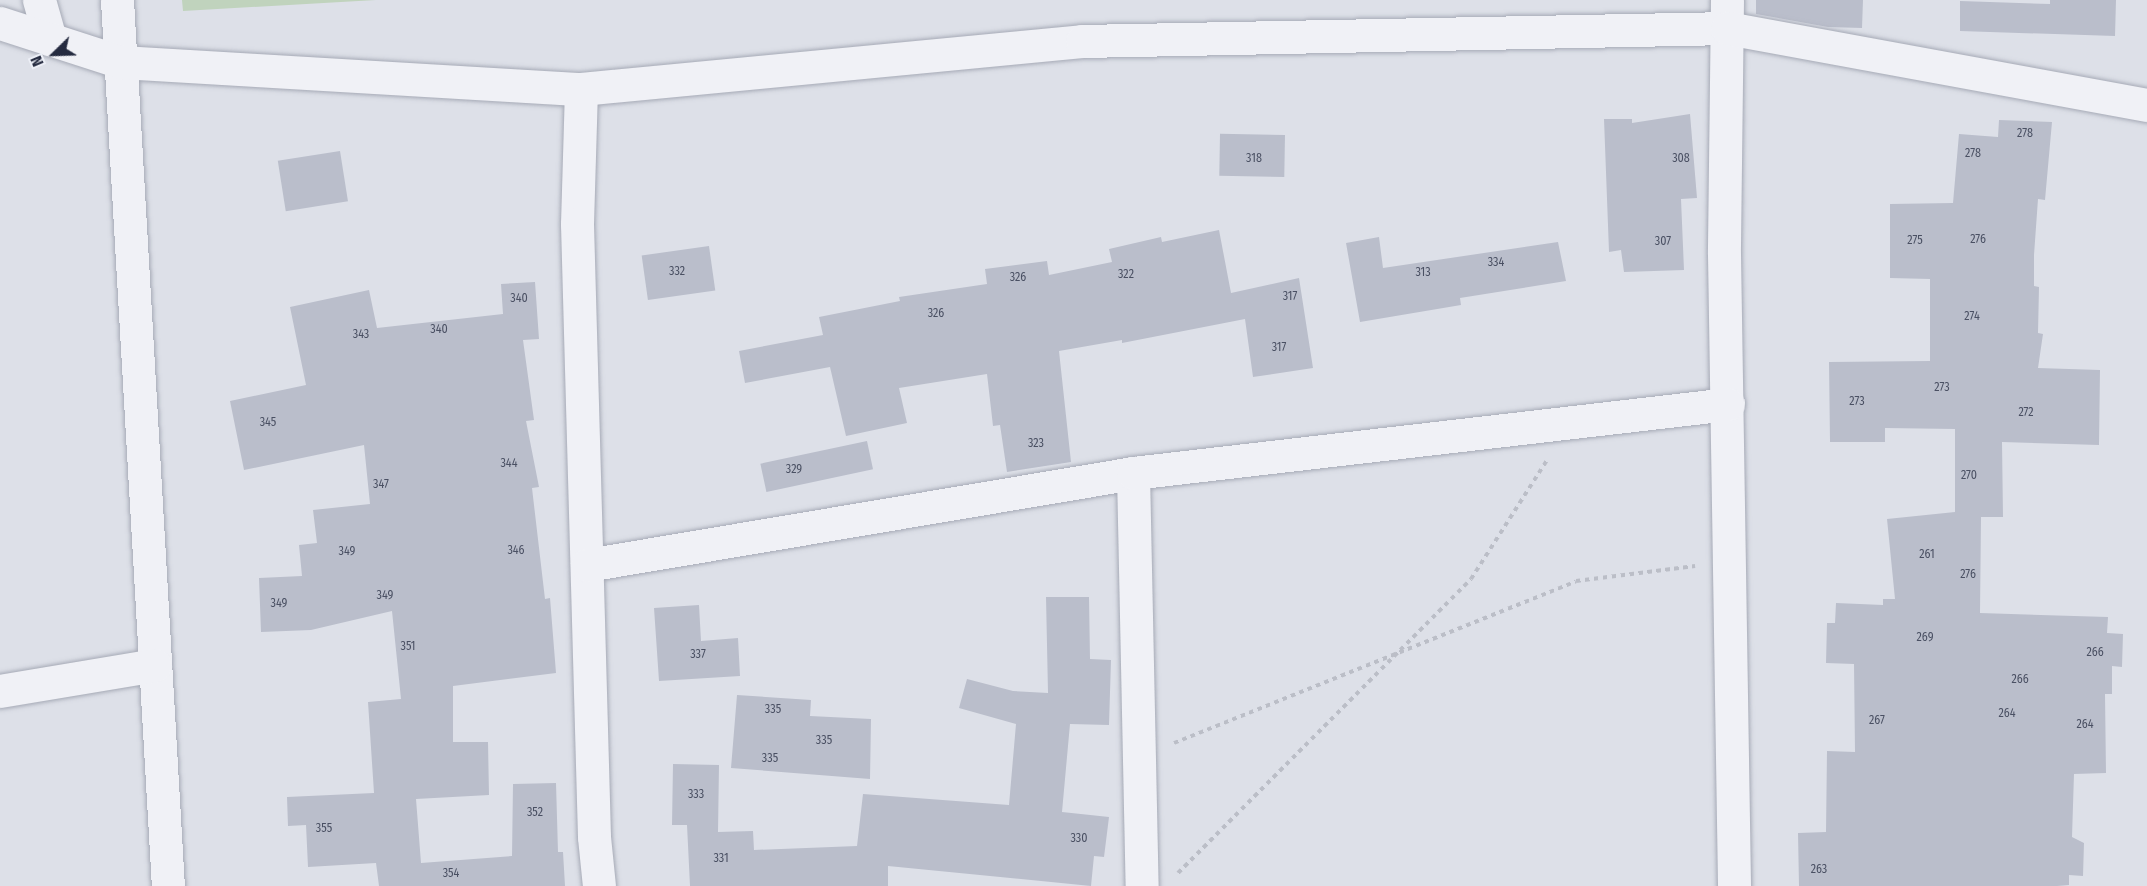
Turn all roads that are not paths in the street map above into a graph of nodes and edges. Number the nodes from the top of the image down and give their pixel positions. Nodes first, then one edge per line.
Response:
1 (39, 0) edge
2 (117, 0) edge
3 (1727, 14) edge
4 (0, 23) edge
5 (50, 39) junction
6 (121, 62) junction
7 (581, 89) junction
8 (2147, 105) edge
9 (1728, 404) junction
10 (1133, 473) junction
11 (587, 565) junction
12 (155, 665) junction
13 (0, 691) edge
14 (168, 886) edge
15 (599, 886) edge
16 (1142, 886) edge
17 (1734, 886) edge

1 - 5 street
2 - 6 street
3 - 7 street
3 - 8 street
3 - 9 street
4 - 5 street
5 - 6 street
6 - 7 street
6 - 12 street
7 - 11 street
9 - 10 street
9 - 17 street
10 - 11 street
10 - 16 street
11 - 15 street
12 - 13 street
12 - 14 street

